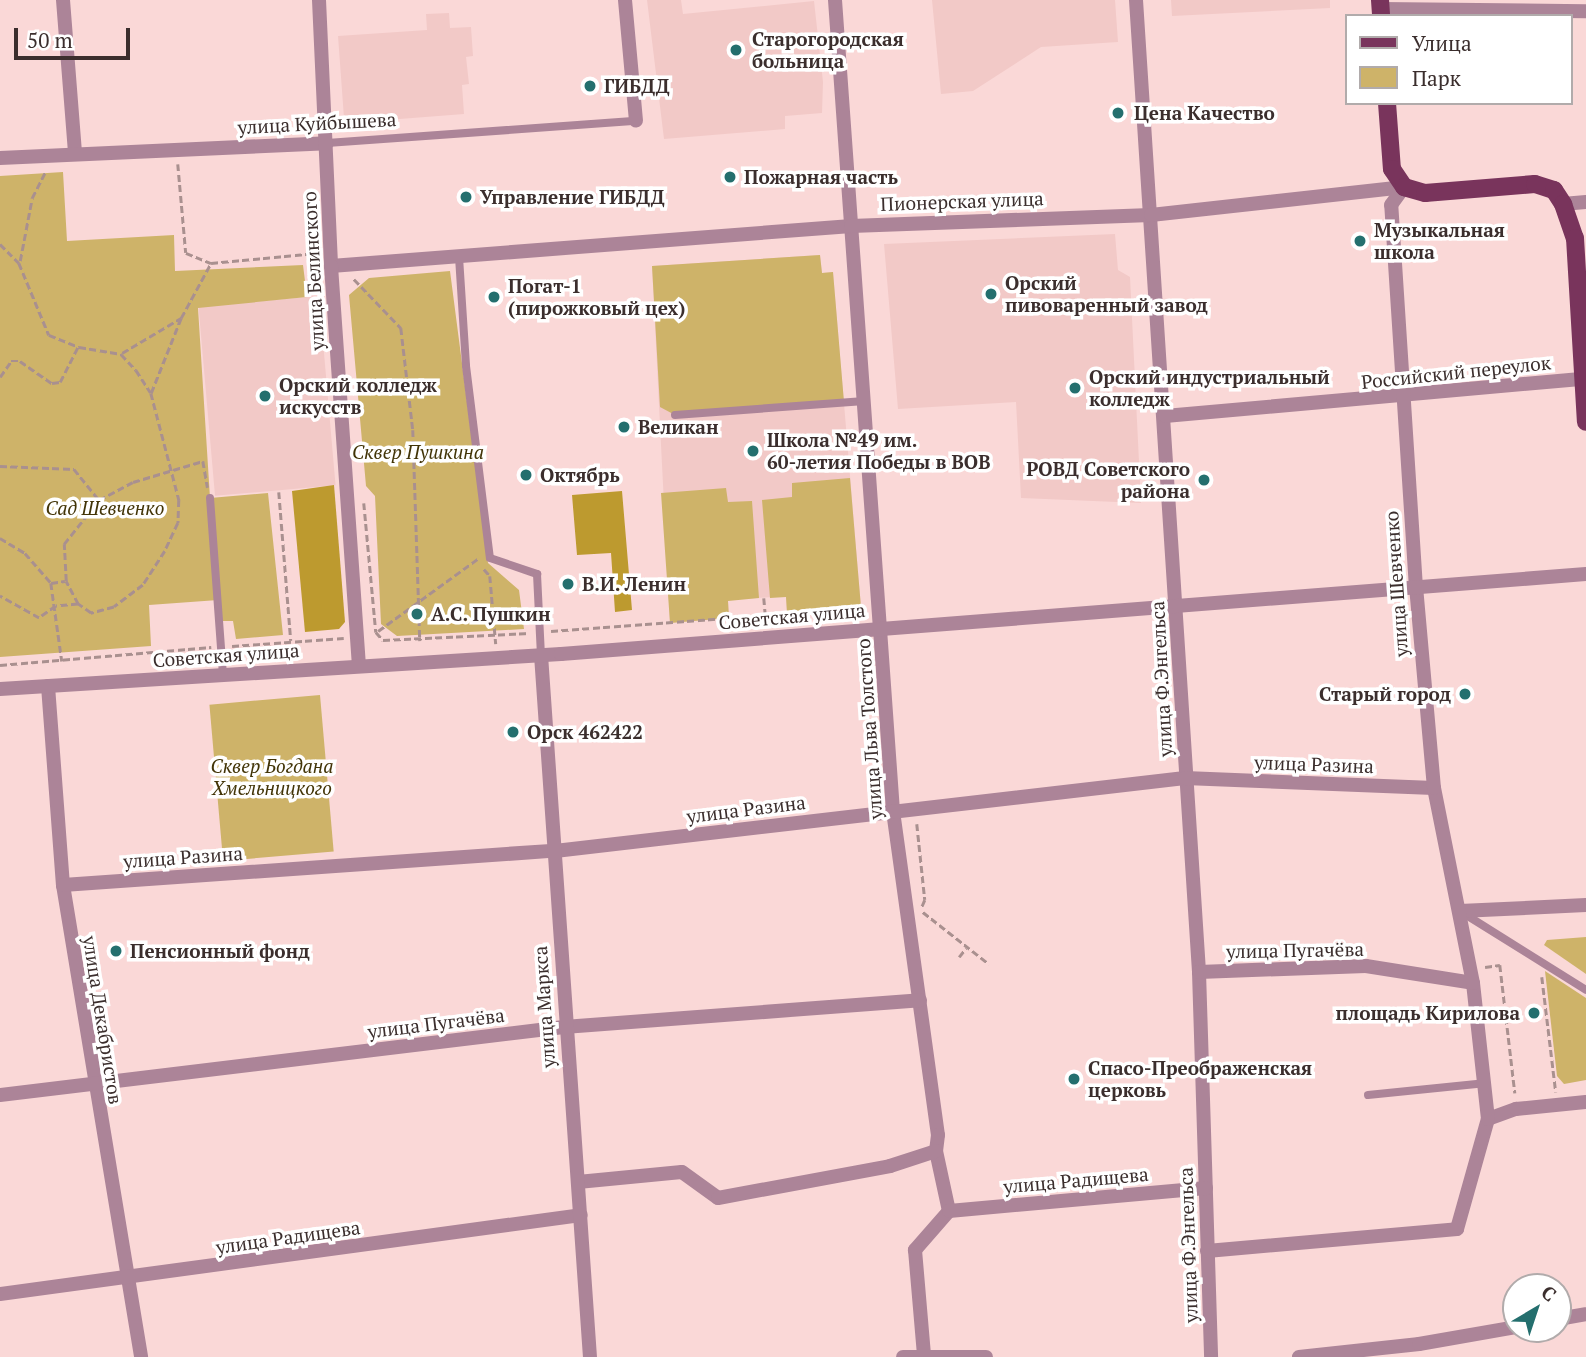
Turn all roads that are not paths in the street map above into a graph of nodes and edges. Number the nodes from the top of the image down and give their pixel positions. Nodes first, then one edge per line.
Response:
1 (63, 0) edge
2 (319, 0) edge
3 (625, 0) edge
4 (835, 0) edge
5 (1136, 0) edge
6 (1381, 8) edge
7 (1586, 11) edge
8 (1387, 105) edge
9 (636, 121) joint
10 (327, 143) junction
11 (75, 155) junction
12 (0, 158) edge
13 (1404, 187) junction
14 (1586, 202) edge
15 (1563, 204) junction
16 (1151, 215) junction
17 (850, 226) junction
18 (459, 257) junction
19 (331, 259) junction
20 (1583, 379) junction
21 (1406, 398) junction
22 (864, 401) junction
23 (675, 415) dead end
24 (1165, 416) junction
25 (1586, 422) edge
26 (210, 498) road end
27 (1586, 574) edge
28 (1416, 588) junction
29 (1177, 604) junction
30 (880, 628) junction
31 (541, 655) junction
32 (359, 666) junction
33 (223, 675) junction
34 (48, 687) junction
35 (0, 690) edge
36 (1185, 778) junction
37 (1434, 788) junction
38 (893, 811) junction
39 (555, 851) junction
40 (63, 885) junction
41 (1586, 905) edge
42 (1460, 911) junction
43 (1199, 972) junction
44 (1474, 983) junction
45 (1586, 990) edge
46 (920, 1000) junction
47 (564, 1027) junction
48 (1486, 1083) junction
49 (93, 1084) junction
50 (0, 1095) edge
51 (1368, 1095) dead end
52 (1586, 1102) edge
53 (1488, 1119) junction
54 (936, 1151) junction
55 (578, 1182) junction
56 (1206, 1188) junction
57 (949, 1211) junction
58 (581, 1215) junction
59 (1207, 1251) junction
60 (131, 1279) junction
61 (0, 1294) edge
62 (1502, 1330) edge
63 (1420, 1350) edge
64 (925, 1355) junction
65 (141, 1357) edge
66 (590, 1357) edge
67 (903, 1357) edge
68 (986, 1357) edge
69 (1211, 1357) edge
70 (1299, 1357) edge

1 - 11 street
2 - 10 street, улица Белинского
3 - 9 street
4 - 17 street, улица Льва Толстого
5 - 16 street, улица Ф.Энгельса
6 - 7 street
8 - 13 main road
9 - 10 lane, улица Куйбышева
10 - 11 street, улица Куйбышева
10 - 19 street, улица Белинского
11 - 12 street, улица Куйбышева
13 - 15 main road, Пионерская улица
13 - 16 street, Пионерская улица
13 - 21 street, улица Шевченко
14 - 15 street
15 - 20 main road
16 - 17 street, Пионерская улица
16 - 24 street, улица Ф.Энгельса
17 - 18 street, Пионерская улица
17 - 22 street, улица Льва Толстого
18 - 19 street, Пионерская улица
18 - 31 lane
19 - 32 street, улица Белинского
20 - 21 street, Российский переулок
20 - 25 main road
21 - 24 street, Российский переулок
21 - 28 street, улица Шевченко
22 - 23 lane
22 - 30 street, улица Льва Толстого
24 - 29 street, улица Ф.Энгельса
26 - 33 lane
27 - 28 street, Советская улица
28 - 29 street, Советская улица
28 - 37 street, улица Шевченко
29 - 30 street, Советская улица
29 - 36 street, улица Ф.Энгельса
30 - 31 street, Советская улица
30 - 38 street, улица Льва Толстого
31 - 32 street, Советская улица
31 - 39 street, улица Маркса
32 - 33 street, Советская улица
33 - 34 street, Советская улица
34 - 35 street, Советская улица
34 - 40 street, улица Декабристов
36 - 37 street, улица Разина
36 - 38 street, улица Разина
36 - 43 street, улица Ф.Энгельса
37 - 42 street, улица Шевченко
38 - 39 street, улица Разина
38 - 46 street, улица Льва Толстого
39 - 40 street, улица Разина
39 - 47 street, улица Маркса
40 - 49 street, улица Декабристов
41 - 42 street
42 - 44 street, улица Шевченко
42 - 45 lane
43 - 44 street, улица Пугачёва
43 - 56 street, улица Ф.Энгельса
44 - 48 street, улица Шевченко
46 - 47 street, улица Пугачёва
46 - 54 street, улица Льва Толстого
47 - 49 street, улица Пугачёва
47 - 55 street, улица Маркса
48 - 51 lane
48 - 53 street, улица Шевченко
49 - 50 street, улица Пугачёва
49 - 60 street, улица Декабристов
52 - 53 street
53 - 59 street, улица Шевченко
54 - 55 street
54 - 57 street, улица Льва Толстого
55 - 58 street, улица Маркса
56 - 57 street, улица Радищева
56 - 59 street, улица Ф.Энгельса
57 - 64 street
58 - 60 street, улица Радищева
58 - 66 street, улица Маркса
59 - 69 street, улица Ф.Энгельса
60 - 61 street, улица Радищева
60 - 65 street, улица Декабристов
62 - 63 street
63 - 70 street
64 - 67 street
64 - 68 street

